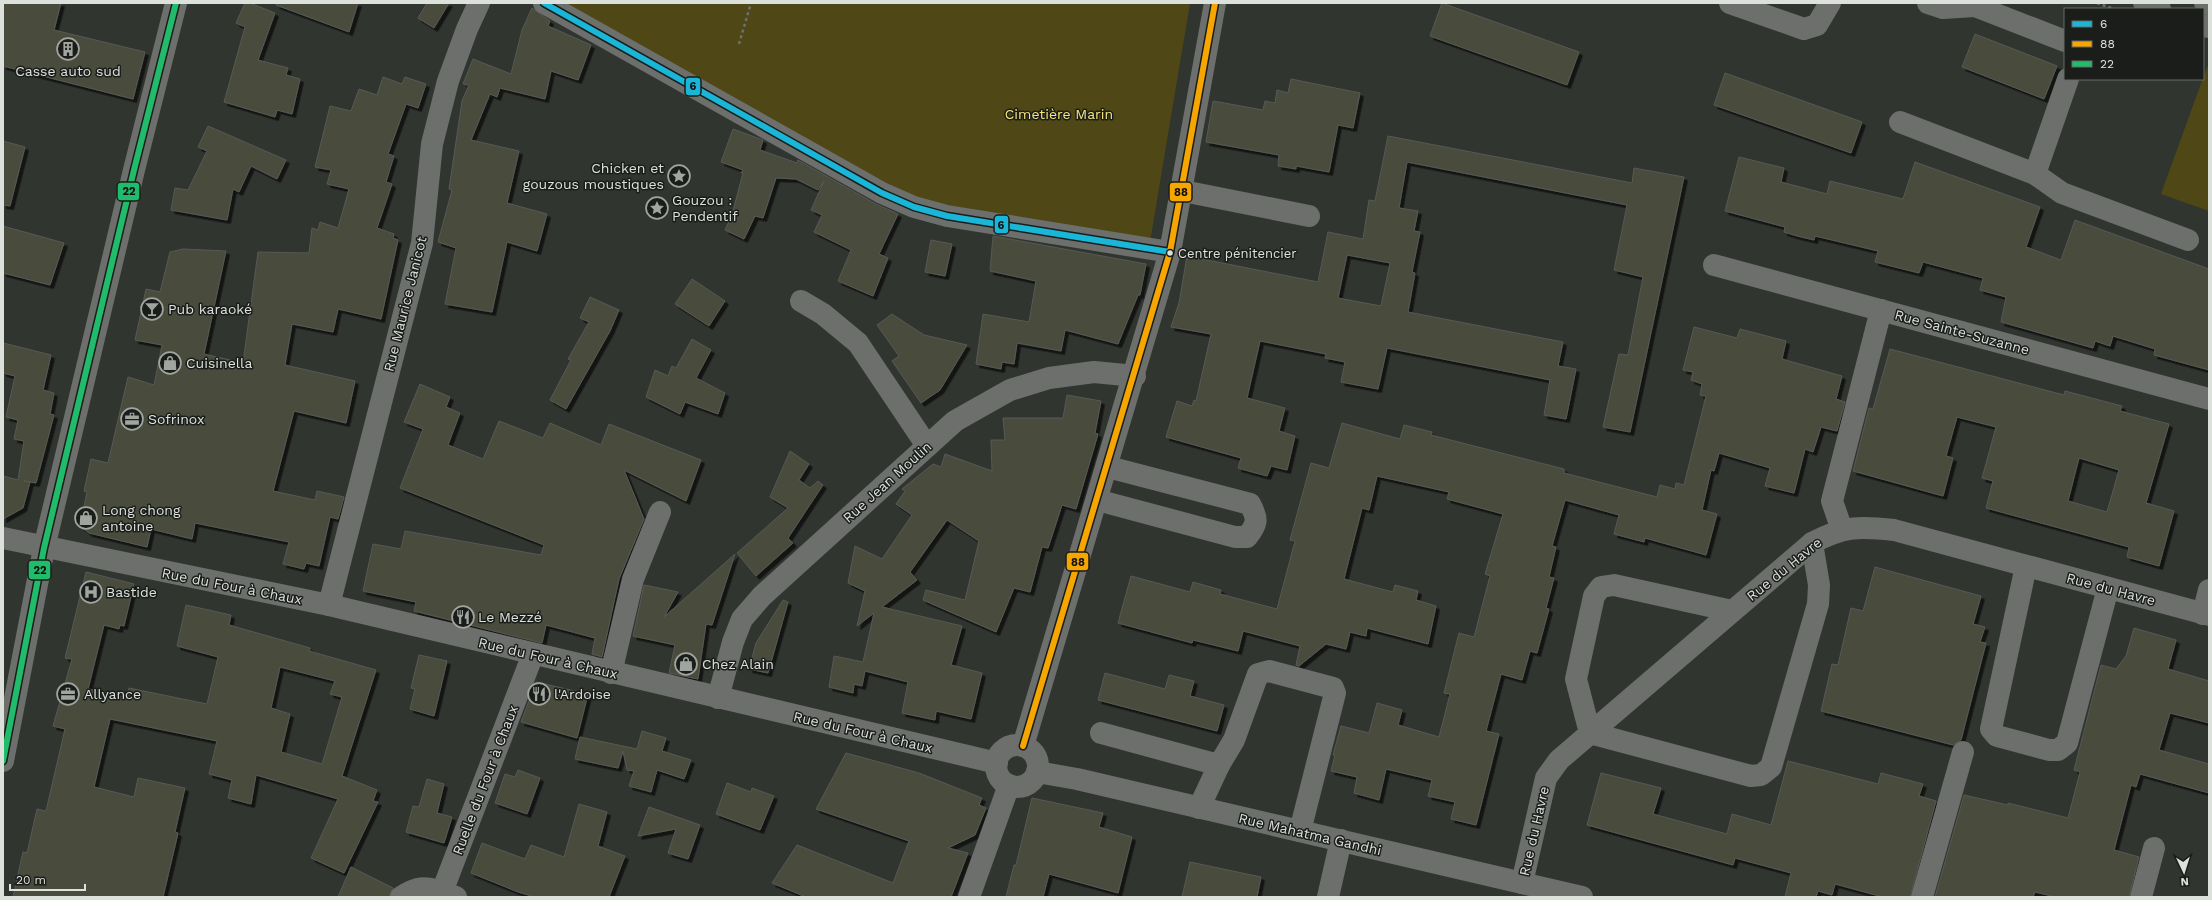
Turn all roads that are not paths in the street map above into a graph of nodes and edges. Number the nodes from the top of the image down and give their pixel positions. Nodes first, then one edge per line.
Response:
1 (176, 3) edge
2 (479, 3) edge
3 (544, 3) edge
4 (1215, 3) edge
5 (1730, 3) edge
6 (1830, 3) edge
7 (1928, 3) edge
8 (2144, 3) edge
9 (2205, 3) edge
10 (2209, 4) edge
11 (1976, 5) edge
12 (2157, 8) edge
13 (2064, 41) edge
14 (2068, 80) edge
15 (1900, 122) dead end
16 (2036, 174) junction
17 (1183, 191) junction
18 (1308, 216) dead end
19 (2188, 240) dead end
20 (1170, 252) junction
21 (1714, 265) dead end
22 (801, 301) dead end
23 (1881, 310) junction
24 (1135, 376) junction
25 (2209, 400) edge
26 (928, 446) junction
27 (1108, 467) junction
28 (1097, 500) junction
29 (660, 512) dead end
30 (1842, 530) junction
31 (3, 538) edge
32 (1812, 543) junction
33 (44, 548) junction
34 (2026, 566) junction
35 (2108, 588) junction
36 (2209, 590) edge
37 (329, 605) junction
38 (1732, 612) junction
39 (2206, 614) edge
40 (533, 654) junction
41 (611, 672) junction
42 (718, 698) junction
43 (1101, 733) dead end
44 (1590, 733) junction
45 (1023, 746) junction
46 (1963, 752) dead end
47 (3, 761) edge
48 (997, 763) junction
49 (1220, 765) junction
50 (1037, 772) junction
51 (1009, 785) junction
52 (1199, 808) junction
53 (1300, 831) junction
54 (1340, 840) junction
55 (2154, 848) dead end
56 (1522, 883) junction
57 (449, 894) edge
58 (401, 897) edge
59 (969, 897) edge
60 (1328, 897) edge
61 (1582, 897) edge
62 (1922, 897) edge
63 (2141, 897) edge

1 - 33 street
2 - 37 street, Rue Maurice Janicot
3 - 20 street
4 - 17 street
5 - 6 street
7 - 11 street
8 - 12 main road
9 - 10 main road
11 - 13 street
14 - 16 street
15 - 16 street
16 - 19 street
17 - 18 street
17 - 20 street
20 - 24 street
21 - 23 street, Rue Sainte-Suzanne
22 - 26 street
23 - 25 street, Rue Sainte-Suzanne
23 - 30 street
24 - 26 street, Rue Jean Moulin
24 - 27 street
26 - 42 street, Rue Jean Moulin
27 - 28 street
27 - 28 street
28 - 45 street
29 - 41 street
30 - 32 street, Rue du Havre
30 - 34 street, Rue du Havre
31 - 33 street, Rue du Four à Chaux
32 - 38 street, Rue du Havre
32 - 44 street
33 - 37 street, Rue du Four à Chaux
33 - 47 street
34 - 35 street, Rue du Havre
34 - 35 street
35 - 39 street, Rue du Havre
36 - 39 street
37 - 40 street, Rue du Four à Chaux
38 - 44 street, Rue du Havre
38 - 44 street
40 - 41 street, Rue du Four à Chaux
40 - 57 street, Ruelle du Four à Chaux
41 - 42 street, Rue du Four à Chaux
42 - 48 street, Rue du Four à Chaux
43 - 49 street
44 - 56 street, Rue du Havre
45 - 48 street
45 - 50 street
46 - 62 street
48 - 51 street
49 - 52 street
49 - 53 street
50 - 51 street
50 - 52 street, Rue Mahatma Gandhi
51 - 59 street
52 - 53 street, Rue Mahatma Gandhi
53 - 54 street, Rue Mahatma Gandhi
54 - 56 street, Rue Mahatma Gandhi
54 - 60 street
55 - 63 street
56 - 61 street, Rue Mahatma Gandhi
57 - 58 street

